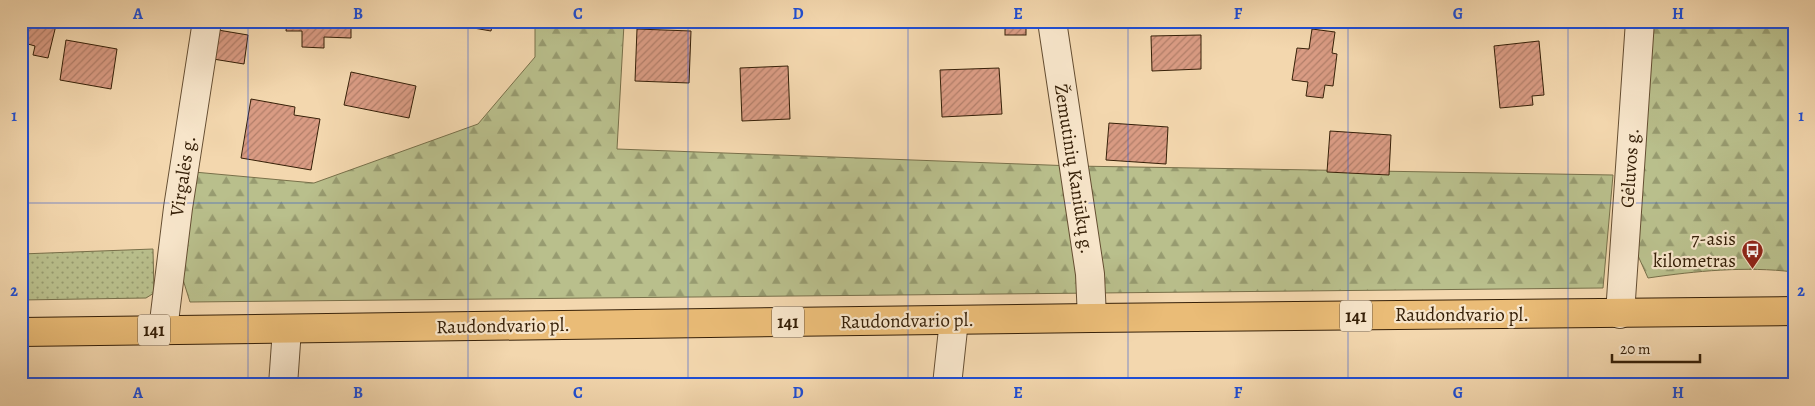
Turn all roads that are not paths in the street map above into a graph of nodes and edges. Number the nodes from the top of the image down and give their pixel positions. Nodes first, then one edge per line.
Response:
1 (207, 21) edge
2 (1052, 21) edge
3 (1640, 21) edge
4 (1794, 311) edge
5 (1620, 314) junction
6 (1092, 318) junction
7 (954, 320) junction
8 (287, 329) junction
9 (163, 330) junction
10 (21, 332) edge
11 (283, 385) edge
12 (947, 385) edge

1 - 9 street, Virgalės g.
2 - 6 street, Žemutinių Kaniūkų g.
3 - 5 street, Gėluvos g.
4 - 5 main road, Raudondvario pl. / 141
5 - 6 main road, Raudondvario pl. / 141
6 - 7 main road, Raudondvario pl. / 141
7 - 8 main road, Raudondvario pl. / 141
7 - 12 street
8 - 9 main road, Raudondvario pl. / 141
8 - 11 street
9 - 10 main road, Raudondvario pl. / 141

